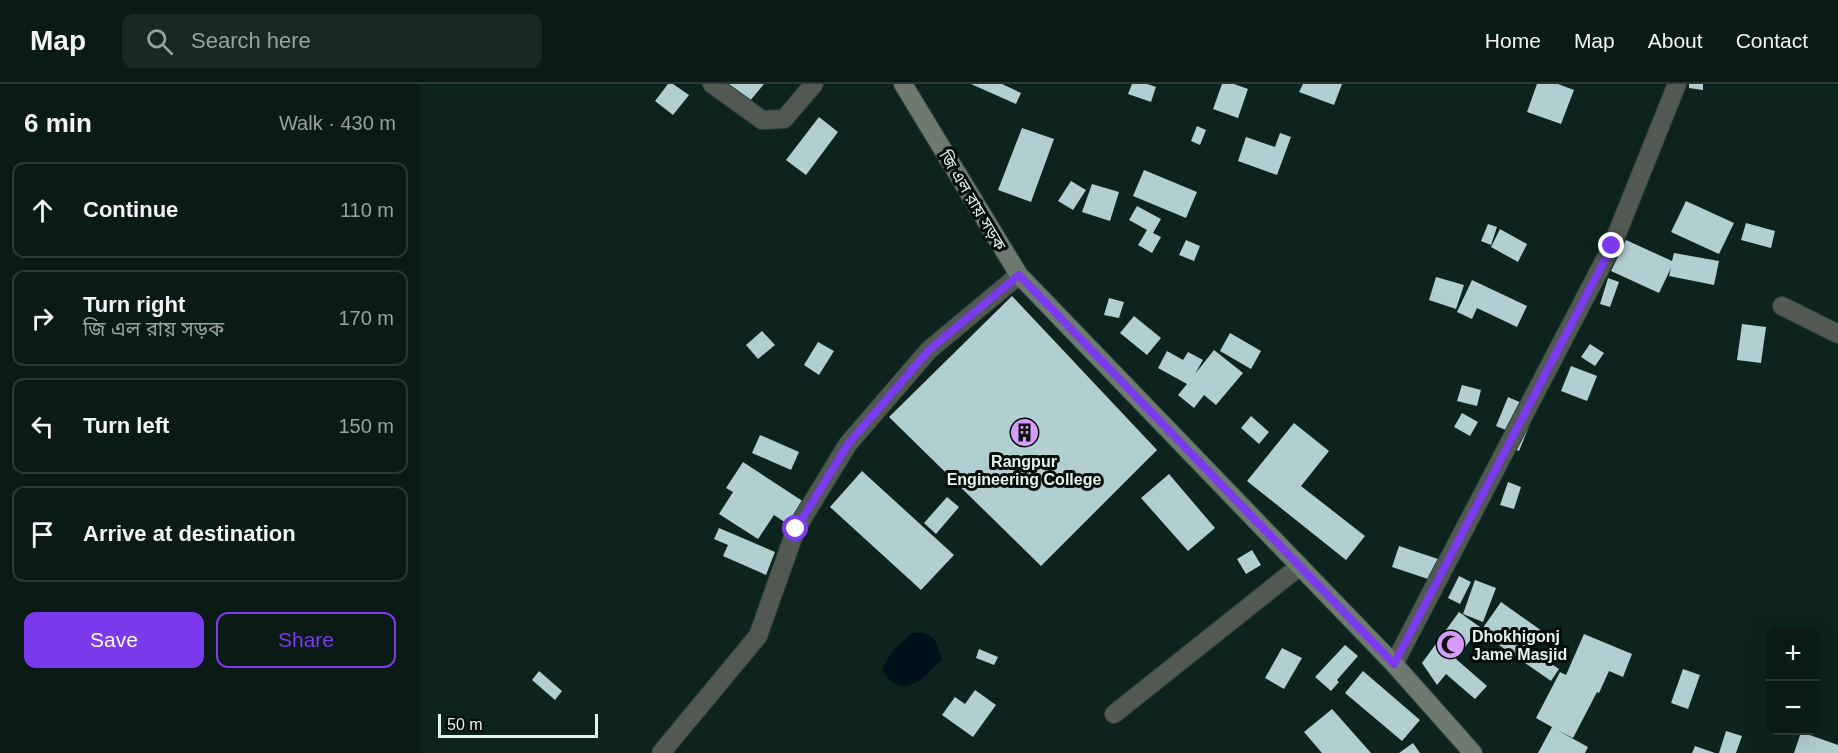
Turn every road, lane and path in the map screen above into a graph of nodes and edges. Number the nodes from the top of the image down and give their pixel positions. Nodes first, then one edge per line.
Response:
1 (712, 84) edge
2 (814, 84) edge
3 (903, 84) edge
4 (1677, 84) edge
5 (1019, 275) junction
6 (1782, 306) dead end
7 (1838, 334) edge
8 (1300, 566) junction
9 (1394, 664) junction
10 (1114, 714) dead end
11 (661, 753) edge
12 (1473, 753) edge

1 - 2 street
3 - 5 main road, জি এল রায় সড়ক
4 - 9 street
5 - 8 main road, জি এল রায় সড়ক
5 - 11 street
6 - 7 street
8 - 9 main road, জি এল রায় সড়ক
8 - 10 street
9 - 12 main road, জি এল রায় সড়ক

